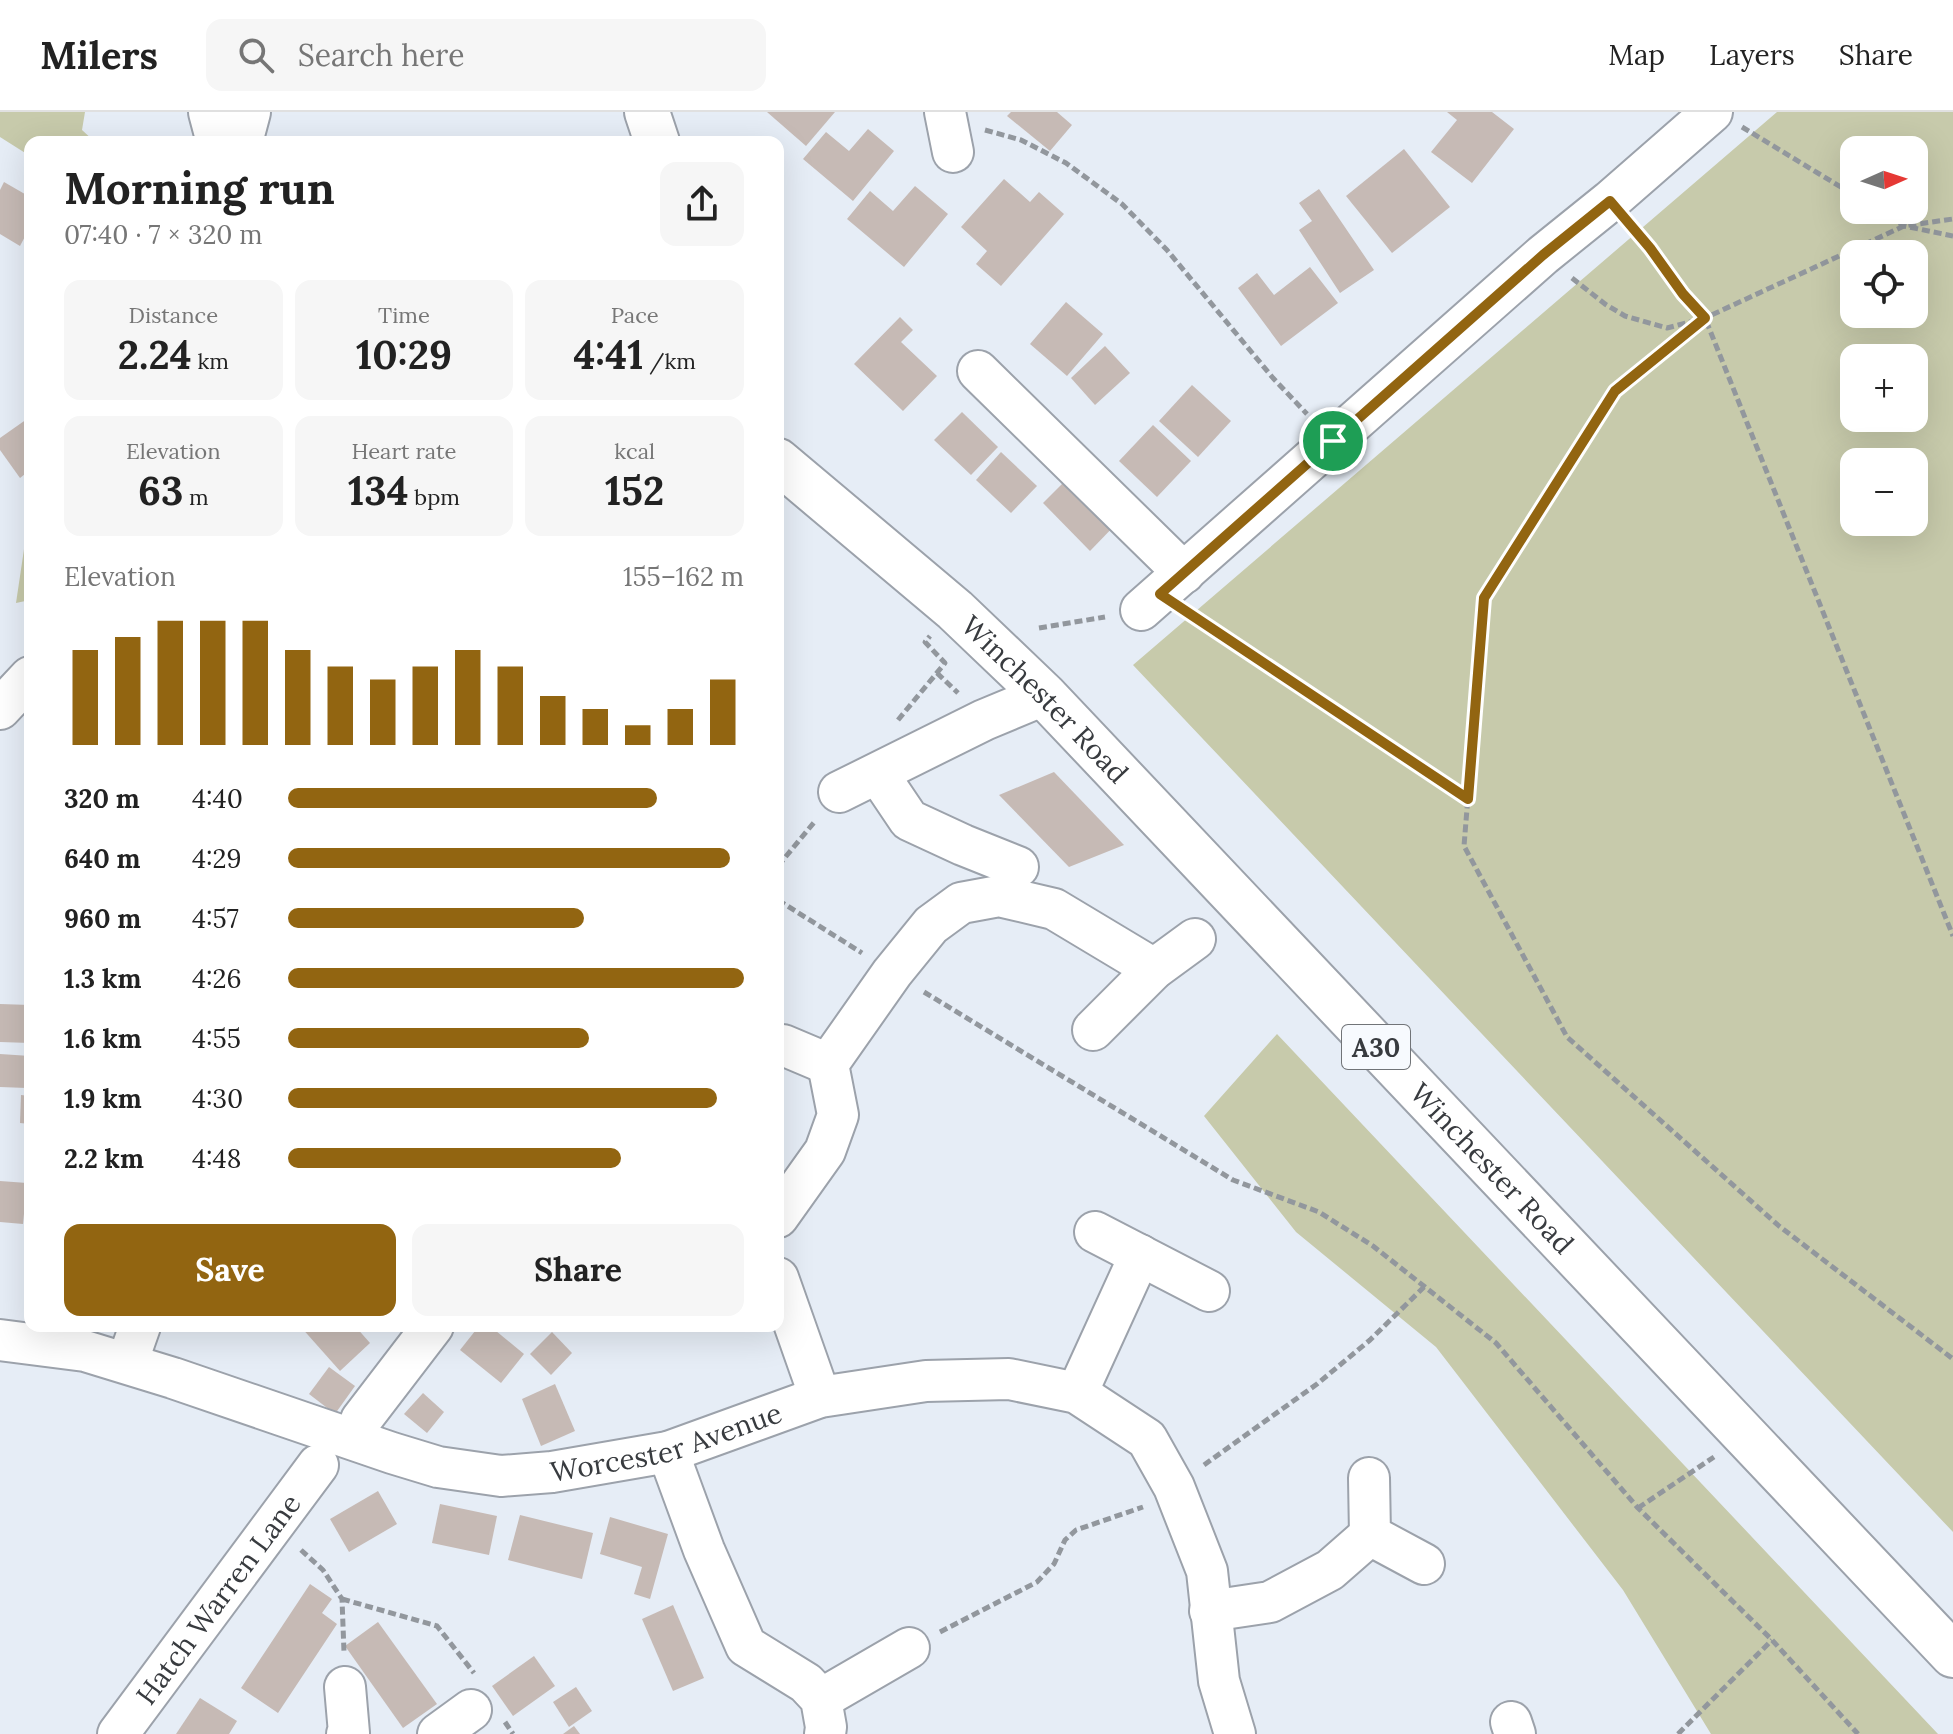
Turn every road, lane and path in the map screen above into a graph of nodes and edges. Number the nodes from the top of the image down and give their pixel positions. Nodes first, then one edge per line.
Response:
1 (211, 112) edge
2 (248, 112) edge
3 (1722, 116) edge
4 (949, 128) edge
5 (217, 136) edge
6 (242, 136) edge
7 (1840, 187) edge
8 (1610, 201) junction
9 (1953, 219) edge
10 (1901, 224) edge
11 (1904, 226) junction
12 (1953, 236) edge
13 (1543, 255) junction
14 (1705, 318) junction
15 (978, 371) dead end
16 (1333, 441) junction
17 (784, 466) edge
18 (1162, 592) junction
19 (1039, 628) dead end
20 (925, 642) dead end
21 (945, 663) dead end
22 (24, 683) edge
23 (1044, 695) junction
24 (0, 709) edge
25 (878, 774) junction
26 (839, 792) dead end
27 (1468, 799) junction
28 (1018, 867) dead end
29 (784, 904) edge
30 (1953, 936) edge
31 (1195, 939) dead end
32 (1154, 969) junction
33 (891, 971) junction
34 (1093, 1030) dead end
35 (784, 1045) edge
36 (828, 1064) junction
37 (784, 1209) edge
38 (1095, 1232) dead end
39 (1140, 1255) junction
40 (1209, 1291) dead end
41 (784, 1295) edge
42 (138, 1332) edge
43 (428, 1332) edge
44 (0, 1340) edge
45 (1953, 1359) edge
46 (127, 1363) junction
47 (1077, 1393) junction
48 (820, 1397) junction
49 (361, 1420) dead end
50 (1745, 1437) junction
51 (668, 1452) junction
52 (318, 1465) dead end
53 (1369, 1478) dead end
54 (1638, 1508) junction
55 (270, 1529) junction
56 (1370, 1535) junction
57 (1424, 1564) dead end
58 (342, 1599) junction
59 (1210, 1611) junction
60 (1772, 1640) junction
61 (909, 1648) dead end
62 (1953, 1655) edge
63 (345, 1687) joint
64 (482, 1700) junction
65 (823, 1717) edge
66 (118, 1734) edge
67 (351, 1734) edge
68 (438, 1734) edge
69 (513, 1734) edge
70 (1235, 1734) edge
71 (1678, 1734) edge
72 (1858, 1734) edge

1 - 5 main road
2 - 6 main road
3 - 7 path
3 - 8 street
4 - 16 path
8 - 13 street
8 - 14 path
9 - 11 path
10 - 11 path
11 - 12 path
11 - 14 path
13 - 14 path
13 - 16 street
14 - 27 path
14 - 30 path
15 - 18 street
16 - 18 street
17 - 23 main road, Winchester Road / A30
18 - 19 path
18 - 27 path
20 - 21 path, Winchester Road
22 - 24 street
23 - 25 street
23 - 50 main road, Winchester Road / A30
25 - 26 street
25 - 28 street
27 - 45 path
29 - 33 path
31 - 32 street
32 - 33 street
32 - 34 street
33 - 36 street
33 - 54 path
35 - 36 street
36 - 37 street
38 - 39 street
39 - 40 street
39 - 47 street
41 - 48 street
42 - 46 street
43 - 49 street
44 - 46 street, Worcester Avenue
46 - 51 street, Worcester Avenue
47 - 48 street, Worcester Avenue
47 - 59 street, Worcester Avenue
48 - 51 street, Worcester Avenue
50 - 54 path
50 - 62 main road, Winchester Road / A30
51 - 65 street
52 - 55 street, Hatch Warren Lane
53 - 56 street
54 - 60 path
55 - 58 path
55 - 66 street, Hatch Warren Lane
56 - 57 street
56 - 59 street
58 - 63 path
58 - 64 path
59 - 70 street, Worcester Avenue
60 - 71 path
60 - 72 path
61 - 65 street
63 - 67 street
64 - 68 street
64 - 69 path

